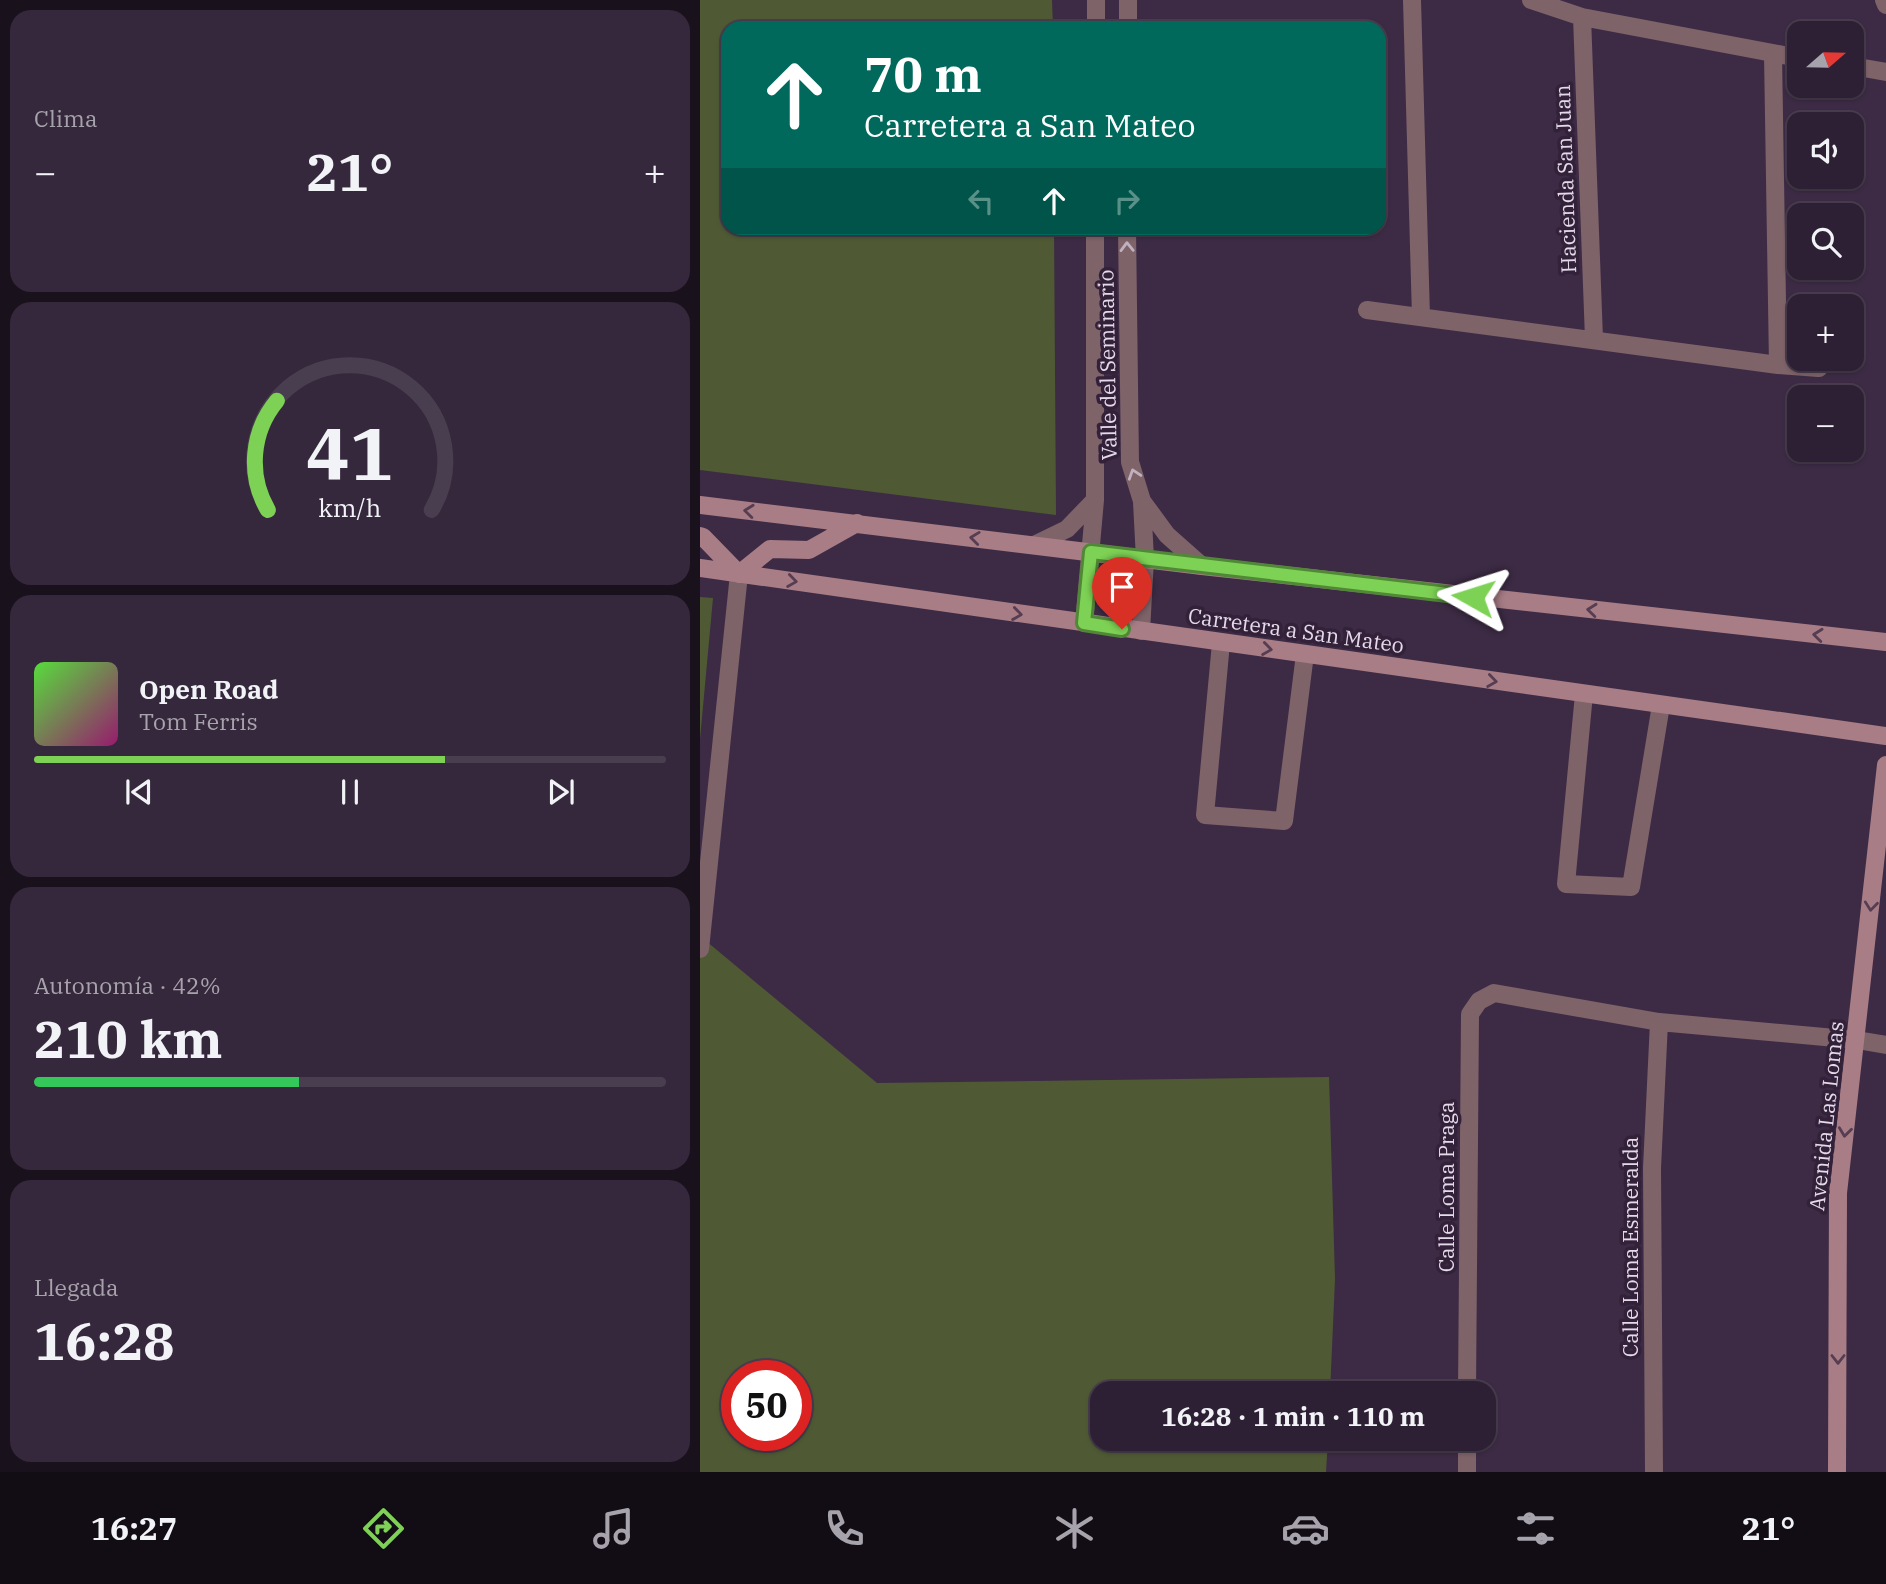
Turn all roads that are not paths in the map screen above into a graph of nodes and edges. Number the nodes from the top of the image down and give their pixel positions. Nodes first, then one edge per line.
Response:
1 (1096, 0) edge
2 (1128, 0) edge
3 (1412, 0) edge
4 (1531, 0) edge
5 (1884, 0) edge
6 (1886, 5) edge
7 (1582, 17) junction
8 (1096, 21) edge
9 (1128, 21) edge
10 (1773, 54) junction
11 (1787, 56) edge
12 (1864, 68) edge
13 (1886, 72) edge
14 (1095, 235) edge
15 (1127, 235) edge
16 (1367, 310) dead end
17 (1421, 317) junction
18 (1594, 340) junction
19 (1778, 365) junction
20 (1787, 366) edge
21 (1095, 500) junction
22 (1142, 500) junction
23 (700, 505) edge
24 (857, 523) junction
25 (700, 536) edge
26 (1034, 545) junction
27 (1091, 552) junction
28 (1145, 559) junction
29 (1202, 566) junction
30 (700, 568) edge
31 (739, 574) junction
32 (1084, 623) junction
33 (1141, 631) junction
34 (1886, 642) edge
35 (1221, 643) junction
36 (1305, 654) junction
37 (1584, 694) junction
38 (1661, 705) junction
39 (1886, 736) edge
40 (1886, 765) edge
41 (700, 949) edge
42 (1659, 1022) junction
43 (1857, 1040) junction
44 (1886, 1045) edge
45 (1468, 1381) edge
46 (1467, 1451) edge
47 (1467, 1472) edge
48 (1654, 1472) edge
49 (1837, 1472) edge

1 - 8 street
2 - 9 street
3 - 17 street
4 - 7 street
5 - 6 street
7 - 10 street
7 - 18 street, Hacienda San Juan
10 - 11 street
10 - 19 street
12 - 13 street
14 - 21 street, Valle del Seminario
22 -> 15 street, Valle del Seminario
16 - 17 street
17 - 18 street
18 - 19 street
19 - 20 street
21 - 26 street
21 - 27 street, Valle del Seminario
22 - 28 street, Valle del Seminario
22 - 29 street, Valle del Seminario
24 -> 23 main road
26 -> 24 main road
24 - 31 main road
25 - 31 main road
26 - 27 main road
27 - 28 main road
27 - 32 street, Valle del Seminario
28 - 29 main road
28 - 33 street, Valle del Seminario
34 -> 29 main road
30 - 31 main road, Carretera a San Mateo
31 -> 32 main road, Carretera a San Mateo
31 - 41 street
32 - 33 main road, Carretera a San Mateo
33 - 35 main road, Carretera a San Mateo
35 -> 36 main road, Carretera a San Mateo
35 - 36 street
36 -> 37 main road, Carretera a San Mateo
37 - 38 main road, Carretera a San Mateo
37 - 38 street
38 - 39 main road, Carretera a San Mateo
40 -> 43 main road, Avenida Las Lomas
42 - 43 street
42 - 45 street, Calle Loma Praga
42 - 48 street, Calle Loma Esmeralda
43 - 44 street
43 -> 49 main road, Avenida Las Lomas
46 - 47 street

